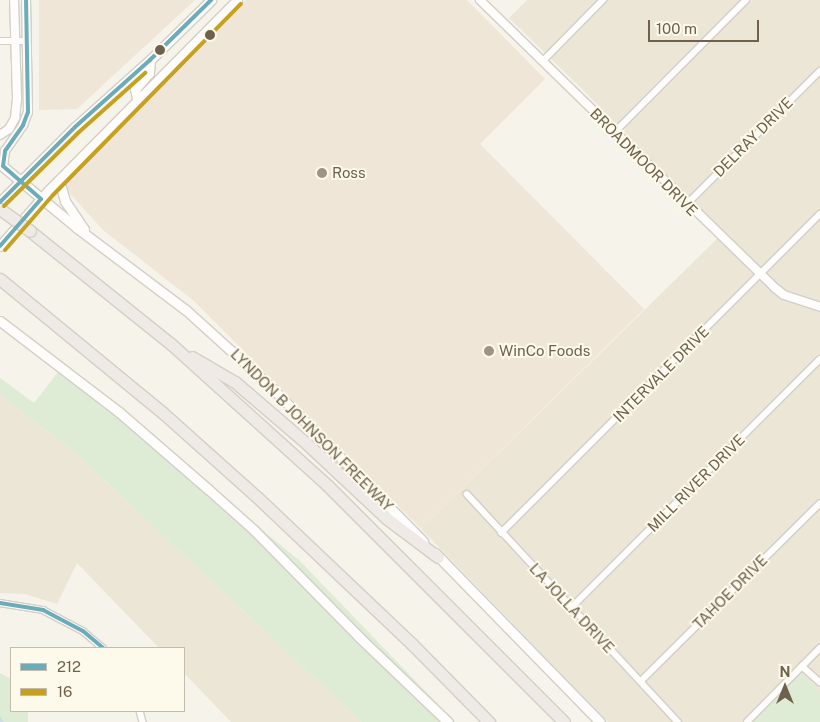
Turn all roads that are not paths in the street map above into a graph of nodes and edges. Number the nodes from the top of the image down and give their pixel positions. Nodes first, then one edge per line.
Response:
1 (14, 0) edge
2 (26, 0) edge
3 (211, 0) edge
4 (237, 0) edge
5 (480, 0) edge
6 (603, 0) edge
7 (746, 0) edge
8 (27, 40) junction
9 (0, 41) edge
10 (15, 41) junction
11 (150, 60) junction
12 (543, 61) junction
13 (820, 71) edge
14 (137, 99) junction
15 (614, 133) junction
16 (0, 135) edge
17 (1, 165) edge
18 (59, 180) junction
19 (20, 183) junction
20 (41, 199) junction
21 (0, 202) edge
22 (687, 204) junction
23 (0, 209) edge
24 (820, 214) edge
25 (90, 237) junction
26 (0, 246) edge
27 (759, 274) junction
28 (0, 279) edge
29 (820, 307) edge
30 (0, 321) edge
31 (172, 344) junction
32 (820, 359) edge
33 (467, 494) dead end
34 (820, 503) edge
35 (502, 533) junction
36 (438, 556) junction
37 (0, 603) edge
38 (573, 606) junction
39 (102, 647) edge
40 (820, 648) edge
41 (802, 666) junction
42 (641, 681) junction
43 (820, 682) edge
44 (448, 722) edge
45 (489, 722) edge
46 (564, 722) edge
47 (600, 722) edge
48 (678, 722) edge
49 (747, 722) edge

1 - 10 street
2 - 8 street
3 - 11 main road
4 - 14 main road
5 - 12 street, BROADMOOR DRIVE
6 - 12 street
7 - 15 street
8 - 10 street
8 - 17 street
9 - 10 street
10 - 16 street
11 - 14 main road
11 - 19 main road
12 - 15 street, BROADMOOR DRIVE
13 - 22 street, DELRAY DRIVE
14 - 18 main road
15 - 22 street, BROADMOOR DRIVE
17 - 19 main road, LYNDON B JOHNSON FREEWAY
18 - 20 main road
18 - 25 main road
19 - 20 main road, LYNDON B JOHNSON FREEWAY
19 - 21 main road
20 - 25 main road, LYNDON B JOHNSON FREEWAY
20 - 26 main road
22 - 27 street, BROADMOOR DRIVE
23 - 31 highway, LYNDON B JOHNSON FREEWAY, bridge
24 - 27 street, INTERVALE DRIVE
25 - 36 main road, LYNDON B JOHNSON FREEWAY
27 - 29 street, BROADMOOR DRIVE
27 - 35 street, INTERVALE DRIVE
28 - 45 highway
30 - 44 main road
31 - 36 highway
31 - 46 highway, LYNDON B JOHNSON FREEWAY
32 - 38 street, MILL RIVER DRIVE
33 - 35 street, LA JOLLA DRIVE
34 - 42 street, TAHOE DRIVE
35 - 38 street, LA JOLLA DRIVE
36 - 47 main road, LYNDON B JOHNSON FREEWAY
37 - 39 street
38 - 42 street, LA JOLLA DRIVE
40 - 41 street
41 - 43 street
41 - 49 street
42 - 48 street, LA JOLLA DRIVE

